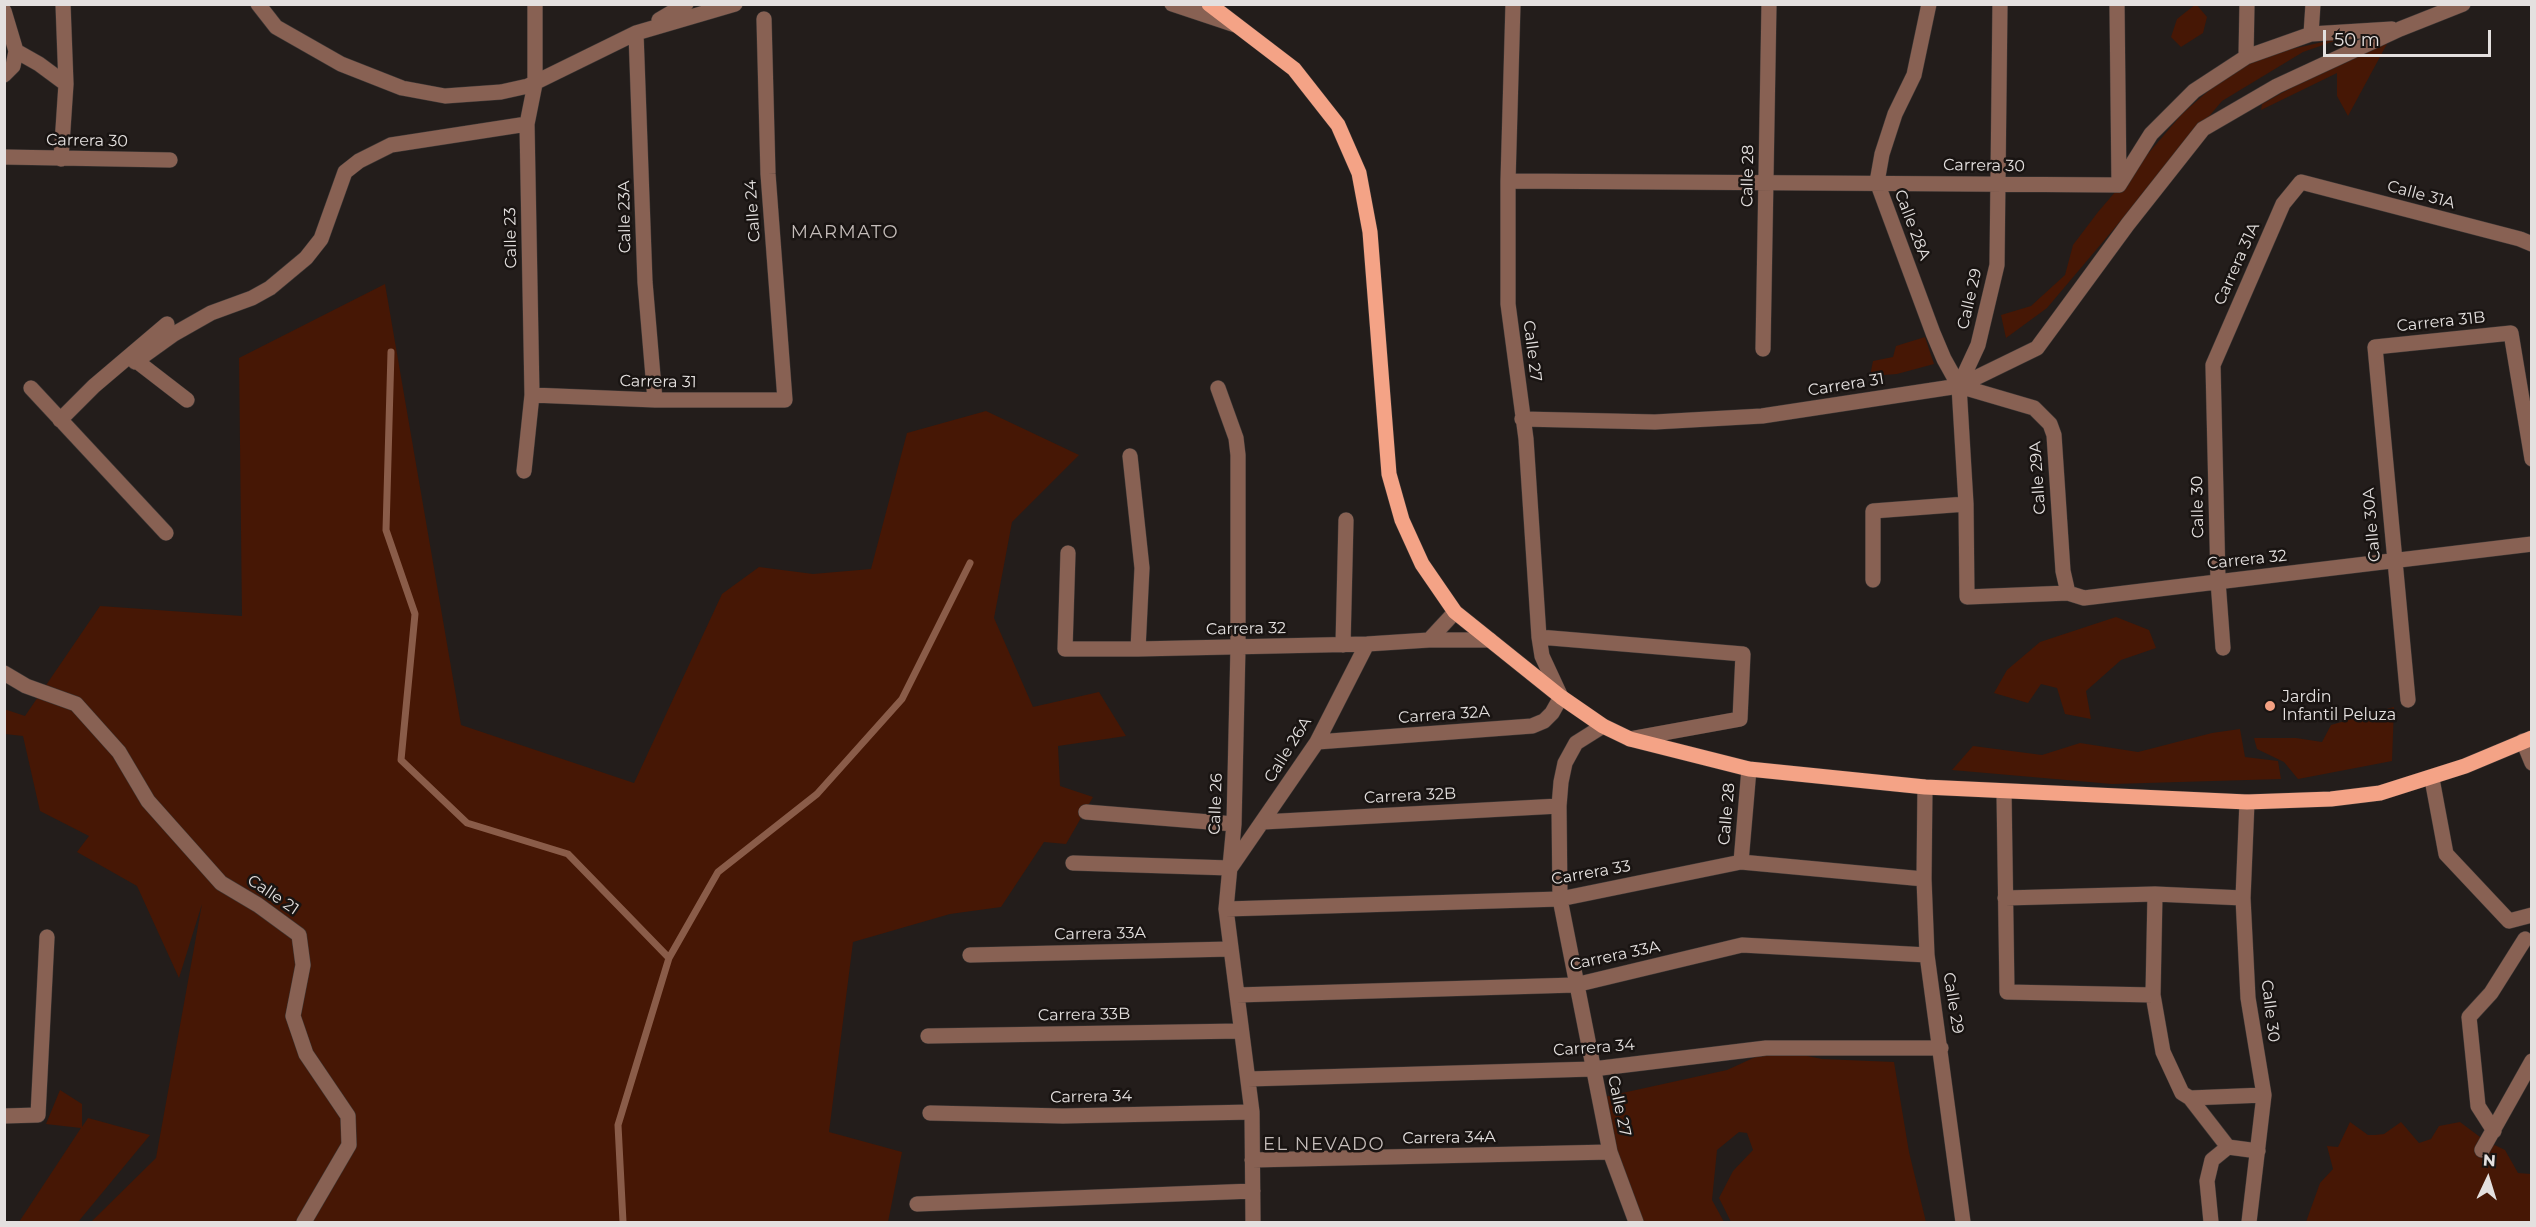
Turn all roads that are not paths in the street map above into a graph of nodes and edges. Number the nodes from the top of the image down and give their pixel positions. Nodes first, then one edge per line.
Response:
1 (63, 4) edge
2 (258, 4) edge
3 (519, 4) edge
4 (686, 4) edge
5 (735, 4) edge
6 (1172, 4) edge
7 (1209, 4) edge
8 (1514, 4) edge
9 (1769, 4) edge
10 (1929, 4) edge
11 (2000, 4) edge
12 (2117, 4) edge
13 (2247, 4) edge
14 (2313, 4) edge
15 (2463, 4) edge
16 (535, 5) edge
17 (4, 11) edge
18 (764, 19) dead end
19 (1236, 26) junction
20 (2400, 29) junction
21 (636, 33) junction
22 (2311, 34) junction
23 (16, 51) junction
24 (2246, 57) junction
25 (4, 75) edge
26 (66, 84) junction
27 (535, 84) junction
28 (527, 124) junction
29 (4, 157) edge
30 (61, 159) junction
31 (170, 160) dead end
32 (1508, 181) junction
33 (1766, 182) junction
34 (1877, 182) junction
35 (2301, 182) joint
36 (1998, 184) junction
37 (2119, 185) junction
38 (2532, 244) edge
39 (167, 324) dead end
40 (2375, 347) joint
41 (1763, 349) dead end
42 (132, 358) junction
43 (2212, 364) joint
44 (1959, 386) junction
45 (31, 388) dead end
46 (1218, 388) dead end
47 (532, 396) junction
48 (187, 400) dead end
49 (655, 400) junction
50 (784, 400) joint
51 (60, 420) junction
52 (1522, 420) junction
53 (1130, 456) dead end
54 (2532, 459) edge
55 (525, 471) dead end
56 (1966, 504) junction
57 (1346, 520) dead end
58 (166, 533) dead end
59 (2532, 544) edge
60 (1068, 553) dead end
61 (2393, 562) junction
62 (1873, 580) dead end
63 (2218, 581) junction
64 (2068, 593) junction
65 (1967, 597) joint
66 (1455, 612) junction
67 (1539, 636) junction
68 (1429, 640) junction
69 (1490, 640) junction
70 (1366, 644) junction
71 (1343, 645) junction
72 (1239, 646) junction
73 (2223, 648) dead end
74 (1138, 649) junction
75 (4, 673) edge
76 (1561, 697) junction
77 (2408, 700) dead end
78 (1603, 726) junction
79 (1630, 739) junction
80 (2527, 739) edge
81 (1317, 742) junction
82 (2532, 763) edge
83 (1749, 769) junction
84 (2432, 779) junction
85 (1925, 787) junction
86 (2004, 792) junction
87 (2247, 802) junction
88 (1559, 806) junction
89 (1086, 812) dead end
90 (1263, 822) junction
91 (1234, 824) junction
92 (1741, 862) junction
93 (1073, 863) dead end
94 (1230, 868) junction
95 (1924, 879) junction
96 (2155, 894) junction
97 (2005, 898) junction
98 (2244, 898) junction
99 (1560, 899) junction
100 (1226, 909) junction
101 (2532, 915) edge
102 (47, 937) dead end
103 (2525, 939) dead end
104 (1231, 949) junction
105 (1927, 955) junction
106 (970, 956) dead end
107 (1575, 985) junction
108 (1237, 995) junction
109 (2153, 995) junction
110 (1241, 1030) junction
111 (928, 1036) dead end
112 (1941, 1048) junction
113 (2532, 1060) edge
114 (1593, 1069) junction
115 (1248, 1078) junction
116 (2264, 1095) junction
117 (2190, 1098) junction
118 (1252, 1112) junction
119 (930, 1113) dead end
120 (4, 1116) edge
121 (2494, 1131) junction
122 (2228, 1148) junction
123 (2482, 1149) dead end
124 (2258, 1151) junction
125 (1610, 1152) junction
126 (1252, 1160) junction
127 (1252, 1191) junction
128 (917, 1204) dead end
129 (304, 1222) edge
130 (1253, 1222) edge
131 (1636, 1222) edge
132 (1963, 1222) edge
133 (2211, 1222) edge
134 (2249, 1222) edge

1 - 26 street
2 - 27 street
3 - 16 street
4 - 21 street
5 - 21 street
6 - 19 street
7 - 19 main road
8 - 32 street, Calle 27
9 - 33 street, Calle 28
10 - 34 street, Calle 28A
11 - 36 street, Calle 29
12 - 37 street
13 - 24 street
14 - 22 street
15 - 20 street, Carrera 31
16 - 27 street, Calle 23
17 - 23 street
18 - 50 street, Calle 24
19 - 66 main road
20 - 22 street
20 - 44 street, Carrera 31
21 - 27 street
21 - 49 street, Calle 23A
22 - 24 street
23 - 25 street
23 - 26 street
24 - 37 street
26 - 30 street
27 - 28 street, Calle 23
28 - 42 street
28 - 47 street, Calle 23
29 - 30 street, Carrera 30
30 - 31 street, Carrera 30
32 - 33 street, Carrera 30
32 - 52 street, Calle 27
33 - 34 street, Carrera 30
33 - 41 street, Calle 28
34 - 36 street, Carrera 30
34 - 44 street, Calle 28A
35 - 38 street, Calle 31A
35 - 43 street, Carrera 31A
36 - 37 street, Carrera 30
36 - 44 street, Calle 29
39 - 42 street
40 - 54 street, Carrera 31B
40 - 61 street, Calle 30A
42 - 48 street
42 - 51 street
43 - 63 street, Calle 30
44 - 52 street, Carrera 31
44 - 56 street, Calle 29
44 - 64 street, Calle 29A
45 - 51 street
46 - 72 street, Calle 26
47 - 49 street, Carrera 31
47 - 55 street, Calle 23
49 - 50 street, Carrera 31
51 - 58 street
52 - 67 street, Calle 27
53 - 74 street
56 - 62 street
56 - 65 street, Calle 29
57 - 71 street
59 - 61 street, Carrera 32
60 - 74 street, Carrera 32
61 - 63 street, Carrera 32
61 - 77 street, Calle 30A
63 - 64 street, Carrera 32
63 - 73 street, Calle 30
64 - 65 street, Carrera 32
66 - 68 street
66 - 69 main road
67 - 76 street, Calle 27
67 - 79 street
68 - 69 street, Carrera 32
68 - 70 street, Carrera 32
69 - 76 main road
70 - 71 street, Carrera 32
70 - 81 street, Calle 26A
71 - 72 street, Carrera 32
72 - 74 street, Carrera 32
72 - 91 street, Calle 26
75 - 129 street, Calle 21
76 - 78 main road
76 - 81 street, Carrera 32A
78 - 79 main road
78 - 88 street, Calle 27
79 - 83 main road
80 - 82 street
80 - 84 main road
81 - 90 street, Calle 26A
83 - 85 main road
83 - 92 street, Calle 28
84 - 87 main road
84 - 101 street
85 - 86 main road
85 - 95 street, Calle 29
86 - 87 main road
86 - 97 street
87 - 98 street, Calle 30
88 - 90 street, Carrera 32B
88 - 99 street, Calle 27
89 - 91 street
90 - 94 street, Calle 26A
91 - 94 street, Calle 26
92 - 95 street, Carrera 33
92 - 99 street, Carrera 33
93 - 94 street
94 - 100 street, Calle 26
95 - 105 street, Calle 29
96 - 97 street
96 - 98 street
96 - 109 street
97 - 109 street
98 - 116 street, Calle 30
99 - 100 street, Carrera 33
99 - 107 street, Calle 27
100 - 104 street, Calle 26
102 - 120 street
103 - 121 street
104 - 106 street, Carrera 33A
104 - 108 street, Calle 26
105 - 107 street, Carrera 33A
105 - 112 street, Calle 29
107 - 108 street, Carrera 33A
107 - 114 street, Calle 27
108 - 110 street, Calle 26
109 - 117 street
110 - 111 street, Carrera 33B
110 - 115 street, Calle 26
112 - 114 street, Carrera 34
112 - 132 street, Calle 29
113 - 121 street
114 - 115 street, Carrera 34
114 - 125 street, Calle 27
115 - 118 street, Calle 26
116 - 117 street
116 - 124 street, Calle 30
117 - 122 street
118 - 119 street, Carrera 34
118 - 126 street, Calle 26
121 - 123 street
122 - 124 street
122 - 133 street
124 - 134 street, Calle 30
125 - 126 street, Carrera 34A
125 - 131 street, Calle 27
126 - 127 street, Calle 26
127 - 128 street
127 - 130 street, Calle 26

